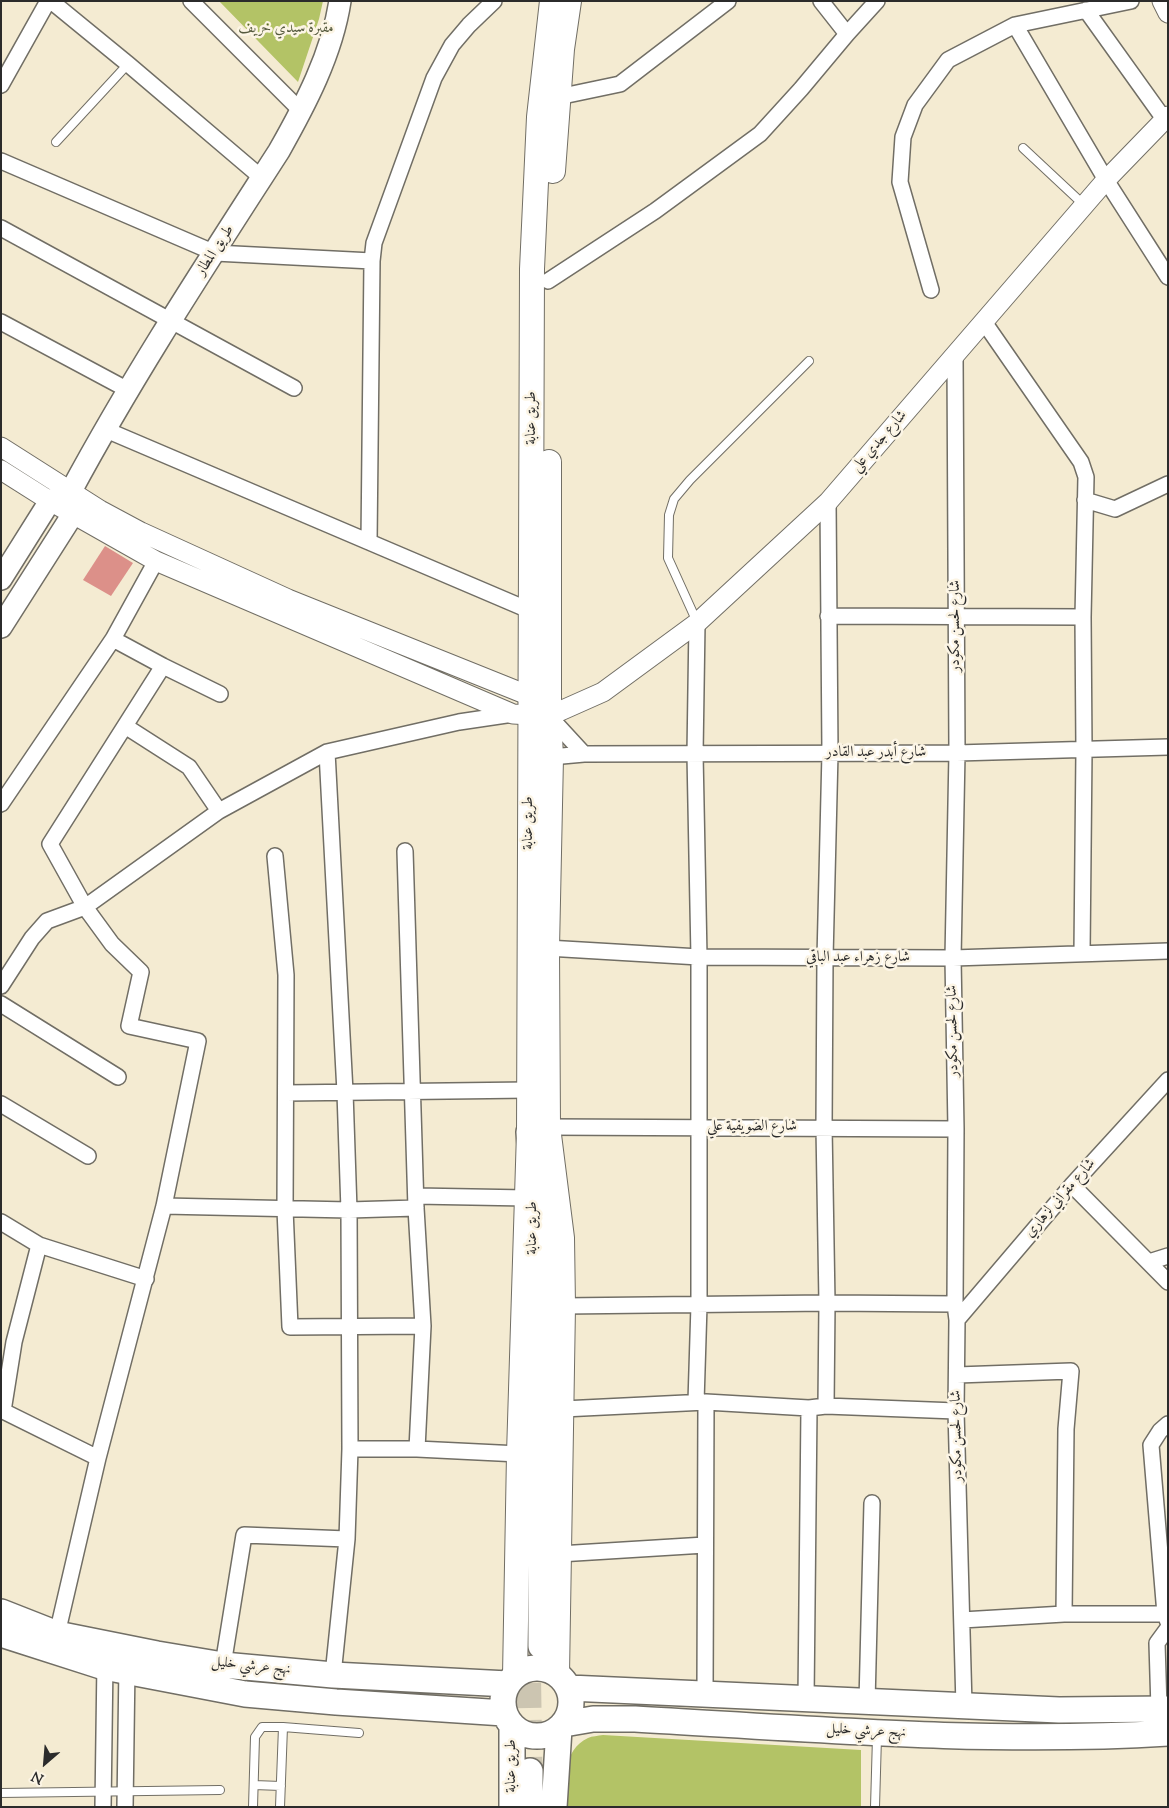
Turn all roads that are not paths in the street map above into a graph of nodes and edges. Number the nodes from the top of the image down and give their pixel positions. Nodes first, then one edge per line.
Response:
1 (49, 1) edge
2 (190, 1) edge
3 (340, 1) edge
4 (494, 1) edge
5 (552, 1) edge
6 (569, 1) edge
7 (728, 1) edge
8 (821, 1) edge
9 (877, 1) edge
10 (1131, 1) edge
11 (1162, 1) edge
12 (1086, 10) junction
13 (1168, 13) edge
14 (1015, 25) junction
15 (847, 34) junction
16 (128, 64) junction
17 (4, 75) edge
18 (558, 97) junction
19 (301, 111) junction
20 (1166, 117) edge
21 (56, 142) dead end
22 (1023, 148) dead end
23 (1, 161) edge
24 (262, 178) junction
25 (1106, 180) junction
26 (1084, 205) junction
27 (1, 228) edge
28 (215, 253) junction
29 (372, 261) junction
30 (1168, 277) edge
31 (548, 281) junction
32 (931, 290) dead end
33 (171, 321) junction
34 (1, 322) edge
35 (984, 322) junction
36 (955, 356) junction
37 (809, 361) dead end
38 (294, 388) dead end
39 (128, 390) junction
40 (104, 429) junction
41 (1, 447) edge
42 (1, 470) edge
43 (1168, 484) edge
44 (71, 491) junction
45 (1085, 500) junction
46 (50, 501) junction
47 (828, 502) junction
48 (73, 514) junction
49 (369, 542) junction
50 (156, 561) junction
51 (1, 579) edge
52 (531, 611) junction
53 (828, 616) junction
54 (956, 616) junction
55 (1083, 617) junction
56 (697, 623) junction
57 (1, 626) edge
58 (113, 639) junction
59 (163, 666) junction
60 (220, 694) dead end
61 (530, 711) junction
62 (125, 726) junction
63 (1168, 747) edge
64 (1084, 750) junction
65 (327, 752) junction
66 (830, 753) junction
67 (957, 753) junction
68 (584, 754) junction
69 (695, 754) junction
70 (551, 757) junction
71 (1, 804) edge
72 (219, 811) junction
73 (405, 851) dead end
74 (275, 856) dead end
75 (85, 907) junction
76 (547, 948) junction
77 (1168, 950) edge
78 (1082, 953) junction
79 (699, 957) junction
80 (826, 958) junction
81 (953, 958) junction
82 (1, 986) edge
83 (1, 1004) edge
84 (118, 1077) dead end
85 (1168, 1080) edge
86 (529, 1090) junction
87 (345, 1092) junction
88 (412, 1092) junction
89 (286, 1093) junction
90 (1, 1104) edge
91 (699, 1127) junction
92 (824, 1127) junction
93 (956, 1128) junction
94 (539, 1130) junction
95 (88, 1156) dead end
96 (1072, 1185) junction
97 (527, 1198) junction
98 (416, 1202) junction
99 (164, 1206) junction
100 (286, 1209) junction
101 (349, 1210) junction
102 (1, 1222) edge
103 (39, 1246) junction
104 (1168, 1256) edge
105 (1149, 1262) junction
106 (146, 1278) junction
107 (1168, 1282) edge
108 (827, 1303) junction
109 (955, 1304) junction
110 (699, 1305) junction
111 (563, 1306) junction
112 (957, 1320) junction
113 (423, 1326) junction
114 (349, 1327) junction
115 (7, 1338) edge
116 (957, 1375) junction
117 (701, 1402) junction
118 (826, 1406) junction
119 (809, 1408) junction
120 (563, 1409) junction
121 (2, 1410) edge
122 (956, 1411) junction
123 (1168, 1424) edge
124 (350, 1449) junction
125 (417, 1449) junction
126 (519, 1454) junction
127 (98, 1458) junction
128 (872, 1503) dead end
129 (347, 1540) junction
130 (706, 1545) junction
131 (559, 1554) junction
132 (1, 1612) edge
133 (1064, 1614) junction
134 (962, 1620) junction
135 (1167, 1621) edge
136 (1, 1634) edge
137 (57, 1634) junction
138 (535, 1646) tunnel mouth
139 (116, 1661) junction
140 (224, 1665) junction
141 (334, 1675) junction
142 (511, 1680) junction
143 (563, 1681) junction
144 (705, 1693) junction
145 (806, 1699) junction
146 (867, 1702) junction
147 (964, 1706) junction
148 (1163, 1709) edge
149 (473, 1711) junction
150 (508, 1719) junction
151 (608, 1719) junction
152 (561, 1726) junction
153 (282, 1727) junction
154 (877, 1732) junction
155 (359, 1733) dead end
156 (1168, 1733) edge
157 (511, 1752) junction
158 (543, 1770) junction
159 (254, 1785) junction
160 (281, 1786) junction
161 (220, 1790) dead end
162 (1, 1793) edge
163 (103, 1799) edge
164 (125, 1799) edge
165 (253, 1807) edge
166 (280, 1807) edge
167 (512, 1807) edge
168 (530, 1807) edge
169 (542, 1807) edge
170 (554, 1807) edge
171 (876, 1807) edge

1 - 16 street
1 - 17 street
2 - 19 street
3 - 19 main road, طريق المطار
4 - 29 street
5 - 52 main road, طريق عنابة
6 - 18 main road, طريق عنابة
7 - 18 street
8 - 15 street
9 - 15 street
10 - 12 street
11 - 13 street
12 - 14 street
12 - 20 street
14 - 25 street
14 - 32 street
15 - 31 street
16 - 21 lane
16 - 24 street
18 - 31 main road, طريق عنابة
19 - 24 main road, طريق المطار
20 - 25 street, شارع جدي علي
22 - 26 lane
23 - 28 street
24 - 28 main road, طريق المطار
25 - 26 street, شارع جدي علي
25 - 30 street
26 - 35 street, شارع جدي علي
27 - 33 street
28 - 29 street
28 - 33 main road, طريق المطار
29 - 49 street
31 - 61 main road, طريق عنابة
33 - 38 street
33 - 39 main road, طريق المطار
34 - 39 street
35 - 36 street, شارع جدي علي
35 - 45 street
36 - 47 street, شارع جدي علي
36 - 54 street, شارع لحسن مكودر
37 - 56 lane
39 - 40 main road, طريق المطار
40 - 44 main road, طريق المطار
40 - 49 street
41 - 44 street
42 - 46 street
43 - 45 street
44 - 46 main road
44 - 48 main road
44 - 61 street
45 - 55 street
46 - 48 street
46 - 51 main road
47 - 53 street
47 - 56 street, شارع جدي علي
48 - 50 street
48 - 57 main road
49 - 52 street
50 - 58 street
50 - 61 street
52 - 61 main road, طريق عنابة
53 - 54 street
53 - 66 street
54 - 55 street
54 - 67 street, شارع لحسن مكودر
55 - 64 street
56 - 61 street, شارع جدي علي
56 - 69 street
58 - 59 street
58 - 71 street
59 - 60 street
59 - 62 street
61 - 65 street
61 - 68 street
61 - 70 main road, طريق عنابة
61 - 86 main road, طريق عنابة
62 - 72 street
62 - 75 street
63 - 64 street, شارع أبدر عبد القادر
64 - 67 street, شارع أبدر عبد القادر
64 - 78 street
65 - 72 street
65 - 87 street
66 - 67 street, شارع أبدر عبد القادر
66 - 69 street, شارع أبدر عبد القادر
66 - 80 street
67 - 81 street, شارع لحسن مكودر
68 - 69 street, شارع أبدر عبد القادر
68 - 70 street, شارع أبدر عبد القادر
69 - 79 street
70 - 76 main road, طريق عنابة
72 - 75 street
73 - 88 street
74 - 89 street
75 - 82 street
75 - 99 street
76 - 79 street, شارع زهراء عبد الباقي
76 - 94 main road, طريق عنابة
77 - 78 street, شارع زهراء عبد الباقي
78 - 81 street, شارع زهراء عبد الباقي
79 - 80 street, شارع زهراء عبد الباقي
79 - 91 street
80 - 81 street, شارع زهراء عبد الباقي
80 - 92 street
81 - 93 street, شارع لحسن مكودر
83 - 84 street
85 - 96 street, شارع مقراني لزهاري
86 - 88 street
86 - 94 main road, طريق عنابة
87 - 88 street
87 - 89 street
87 - 101 street
88 - 98 street
89 - 100 street
90 - 95 street
91 - 92 street, شارع الضويفية علي
91 - 94 street, شارع الضويفية علي
91 - 110 street
92 - 93 street, شارع الضويفية علي
92 - 108 street
93 - 109 street, شارع لحسن مكودر
94 - 97 main road
94 - 111 main road
94 - 138 highway, طريق عنابة
96 - 105 street
96 - 112 street, شارع مقراني لزهاري
97 - 98 street
97 - 126 main road
98 - 101 street
98 - 113 street
99 - 100 street
99 - 106 street
100 - 101 street
100 - 114 street
101 - 114 street
102 - 103 street
103 - 106 street
103 - 115 street
104 - 105 street
105 - 107 street
106 - 127 street
108 - 109 street
108 - 110 street
108 - 118 street
109 - 112 street, شارع لحسن مكودر
110 - 111 street
110 - 117 street
111 - 120 main road
112 - 116 street, شارع لحسن مكودر
113 - 114 street
113 - 125 street
114 - 124 street
115 - 121 street
116 - 122 street, شارع لحسن مكودر
116 - 133 street
117 - 119 street
117 - 120 street
117 - 130 street
118 - 119 street
118 - 122 street
119 - 145 street
120 - 131 main road
121 - 127 street
122 - 134 street, شارع لحسن مكودر
123 - 135 street
124 - 125 street
124 - 129 street
125 - 126 street
126 - 142 main road
127 - 137 street
128 - 146 street
129 - 140 street
129 - 141 street
130 - 131 street
130 - 144 street
131 - 143 main road
132 - 137 highway, نهج عرشي خليل
133 - 134 street
133 - 135 street
134 - 147 street, شارع لحسن مكودر
135 - 148 street
136 - 139 highway, نهج عرشي خليل
137 - 139 highway, نهج عرشي خليل
139 - 140 highway, نهج عرشي خليل
139 - 149 highway, نهج عرشي خليل
139 - 163 street
139 - 164 street
140 - 141 highway, نهج عرشي خليل
141 - 142 highway, نهج عرشي خليل
142 - 143 highway
142 - 150 highway
143 - 144 highway, نهج عرشي خليل
143 - 152 highway
144 - 145 highway, نهج عرشي خليل
145 - 146 highway, نهج عرشي خليل
146 - 147 highway, نهج عرشي خليل
147 - 148 highway, نهج عرشي خليل
149 - 150 highway, نهج عرشي خليل
149 - 157 highway
150 - 152 highway
150 - 157 highway, طريق عنابة
151 - 152 highway, نهج عرشي خليل
151 - 154 highway, نهج عرشي خليل
151 - 158 highway
152 - 158 highway, طريق عنابة
153 - 155 lane
153 - 159 lane
153 - 160 lane
154 - 156 highway, نهج عرشي خليل
154 - 171 lane
157 - 167 highway, طريق عنابة
158 - 168 highway, طريق عنابة
158 - 169 highway, طريق عنابة
158 - 170 highway, طريق عنابة
159 - 160 lane
159 - 165 lane
160 - 166 lane
161 - 164 lane
162 - 163 lane
163 - 164 lane

